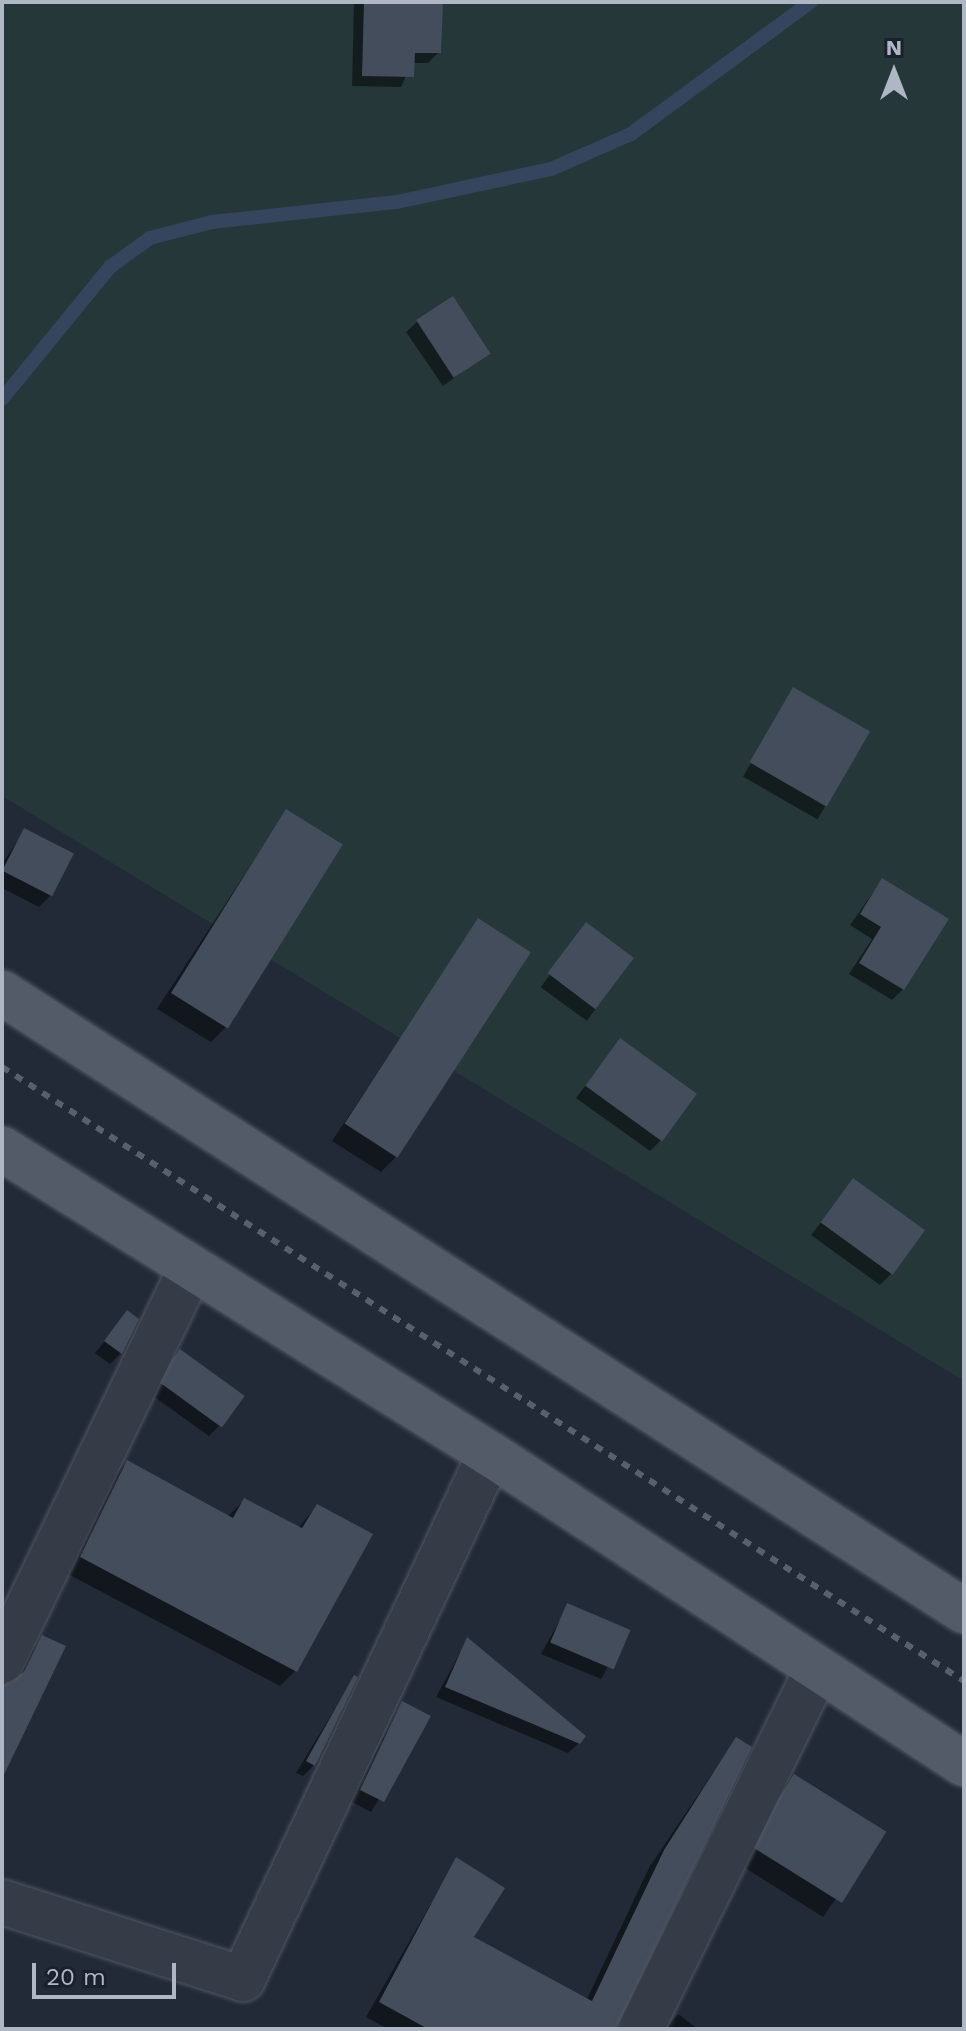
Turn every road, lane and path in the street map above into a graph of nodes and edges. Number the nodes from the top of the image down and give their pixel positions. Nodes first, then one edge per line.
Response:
1 (2, 993) edge
2 (2, 1149) edge
3 (189, 1273) junction
4 (490, 1454) junction
5 (964, 1611) edge
6 (2, 1661) edge
7 (817, 1670) junction
8 (964, 1764) edge
9 (2, 1902) edge
10 (641, 2029) edge

1 - 5 main road
2 - 3 main road
3 - 4 main road
3 - 6 street
4 - 7 main road
4 - 9 street
7 - 8 main road
7 - 10 street

